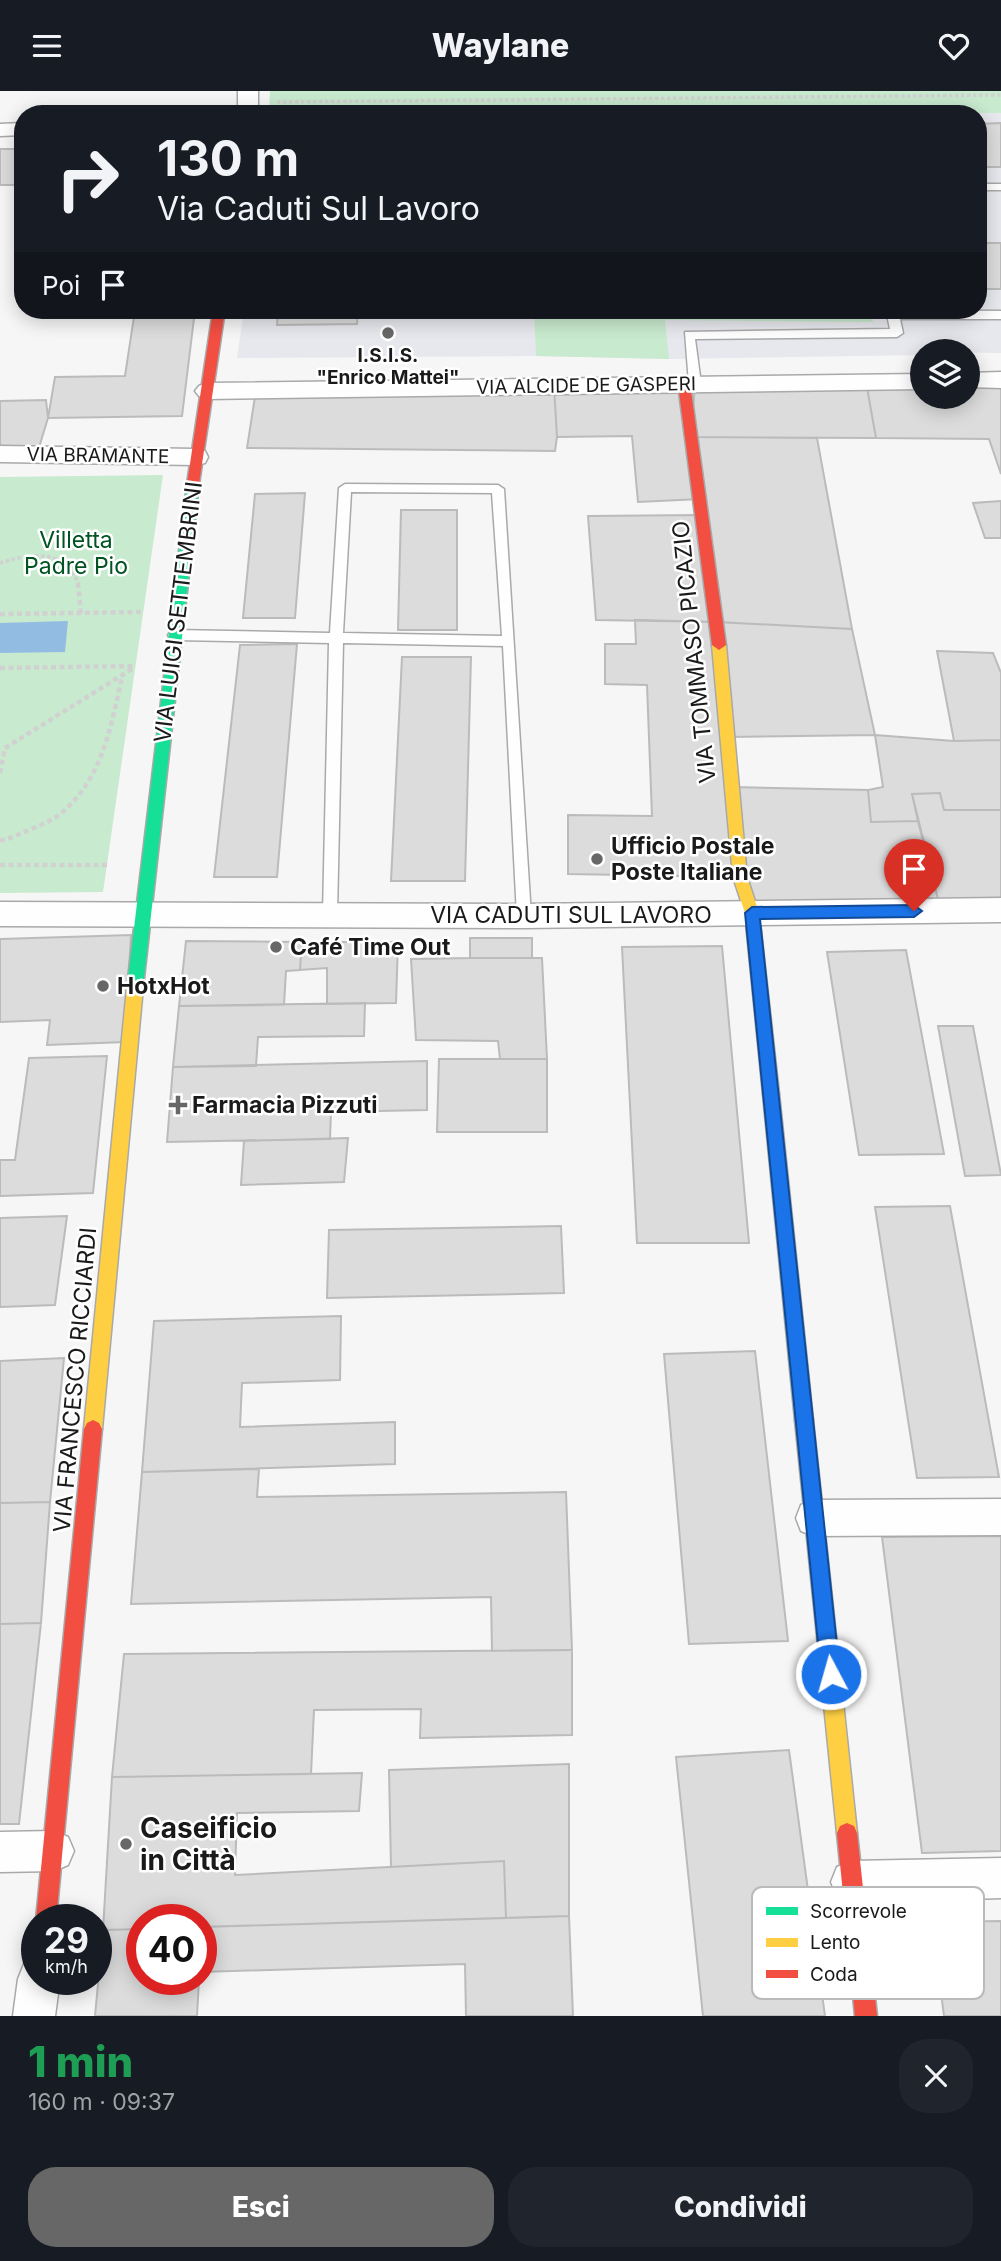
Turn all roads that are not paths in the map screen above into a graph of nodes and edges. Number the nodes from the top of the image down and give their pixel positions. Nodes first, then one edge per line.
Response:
1 (218, 319) edge
2 (894, 319) edge
3 (980, 380) edge
4 (1001, 380) edge
5 (910, 381) edge
6 (690, 384) junction
7 (207, 391) junction
8 (0, 454) edge
9 (196, 457) junction
10 (175, 635) junction
11 (335, 638) junction
12 (509, 641) junction
13 (1001, 910) edge
14 (752, 913) junction
15 (0, 914) edge
16 (330, 914) junction
17 (524, 916) junction
18 (141, 921) junction
19 (0, 928) edge
20 (1001, 1517) edge
21 (814, 1518) junction
22 (54, 1851) junction
23 (0, 1852) edge
24 (1001, 1878) edge
25 (852, 1882) junction
26 (853, 1887) edge
27 (48, 1904) edge
28 (36, 1995) edge
29 (34, 2016) edge

1 - 7 street, VIA LUIGI SETTEMBRINI
2 - 6 lane
3 - 4 street
5 - 6 street, VIA ALCIDE DE GASPERI
6 - 7 street, VIA ALCIDE DE GASPERI
6 - 14 street, VIA TOMMASO PICAZIO
7 - 9 street, VIA LUIGI SETTEMBRINI
8 - 9 street, VIA BRAMANTE
9 - 10 street, VIA LUIGI SETTEMBRINI
10 - 11 lane
10 - 18 street, VIA LUIGI SETTEMBRINI
11 - 12 lane
11 - 12 lane
11 - 16 lane
12 - 17 lane
13 - 14 street, VIA CADUTI SUL LAVORO
14 - 17 street, VIA CADUTI SUL LAVORO
14 - 21 street, VIA TOMMASO PICAZIO
15 - 18 street
16 - 17 street, VIA CADUTI SUL LAVORO
16 - 18 street, VIA CADUTI SUL LAVORO
18 - 19 street
18 - 22 street, VIA FRANCESCO RICCIARDI
20 - 21 street
21 - 25 street, VIA TOMMASO PICAZIO
22 - 23 street
22 - 27 street, VIA FRANCESCO RICCIARDI
24 - 25 street
25 - 26 street, VIA TOMMASO PICAZIO
28 - 29 street

